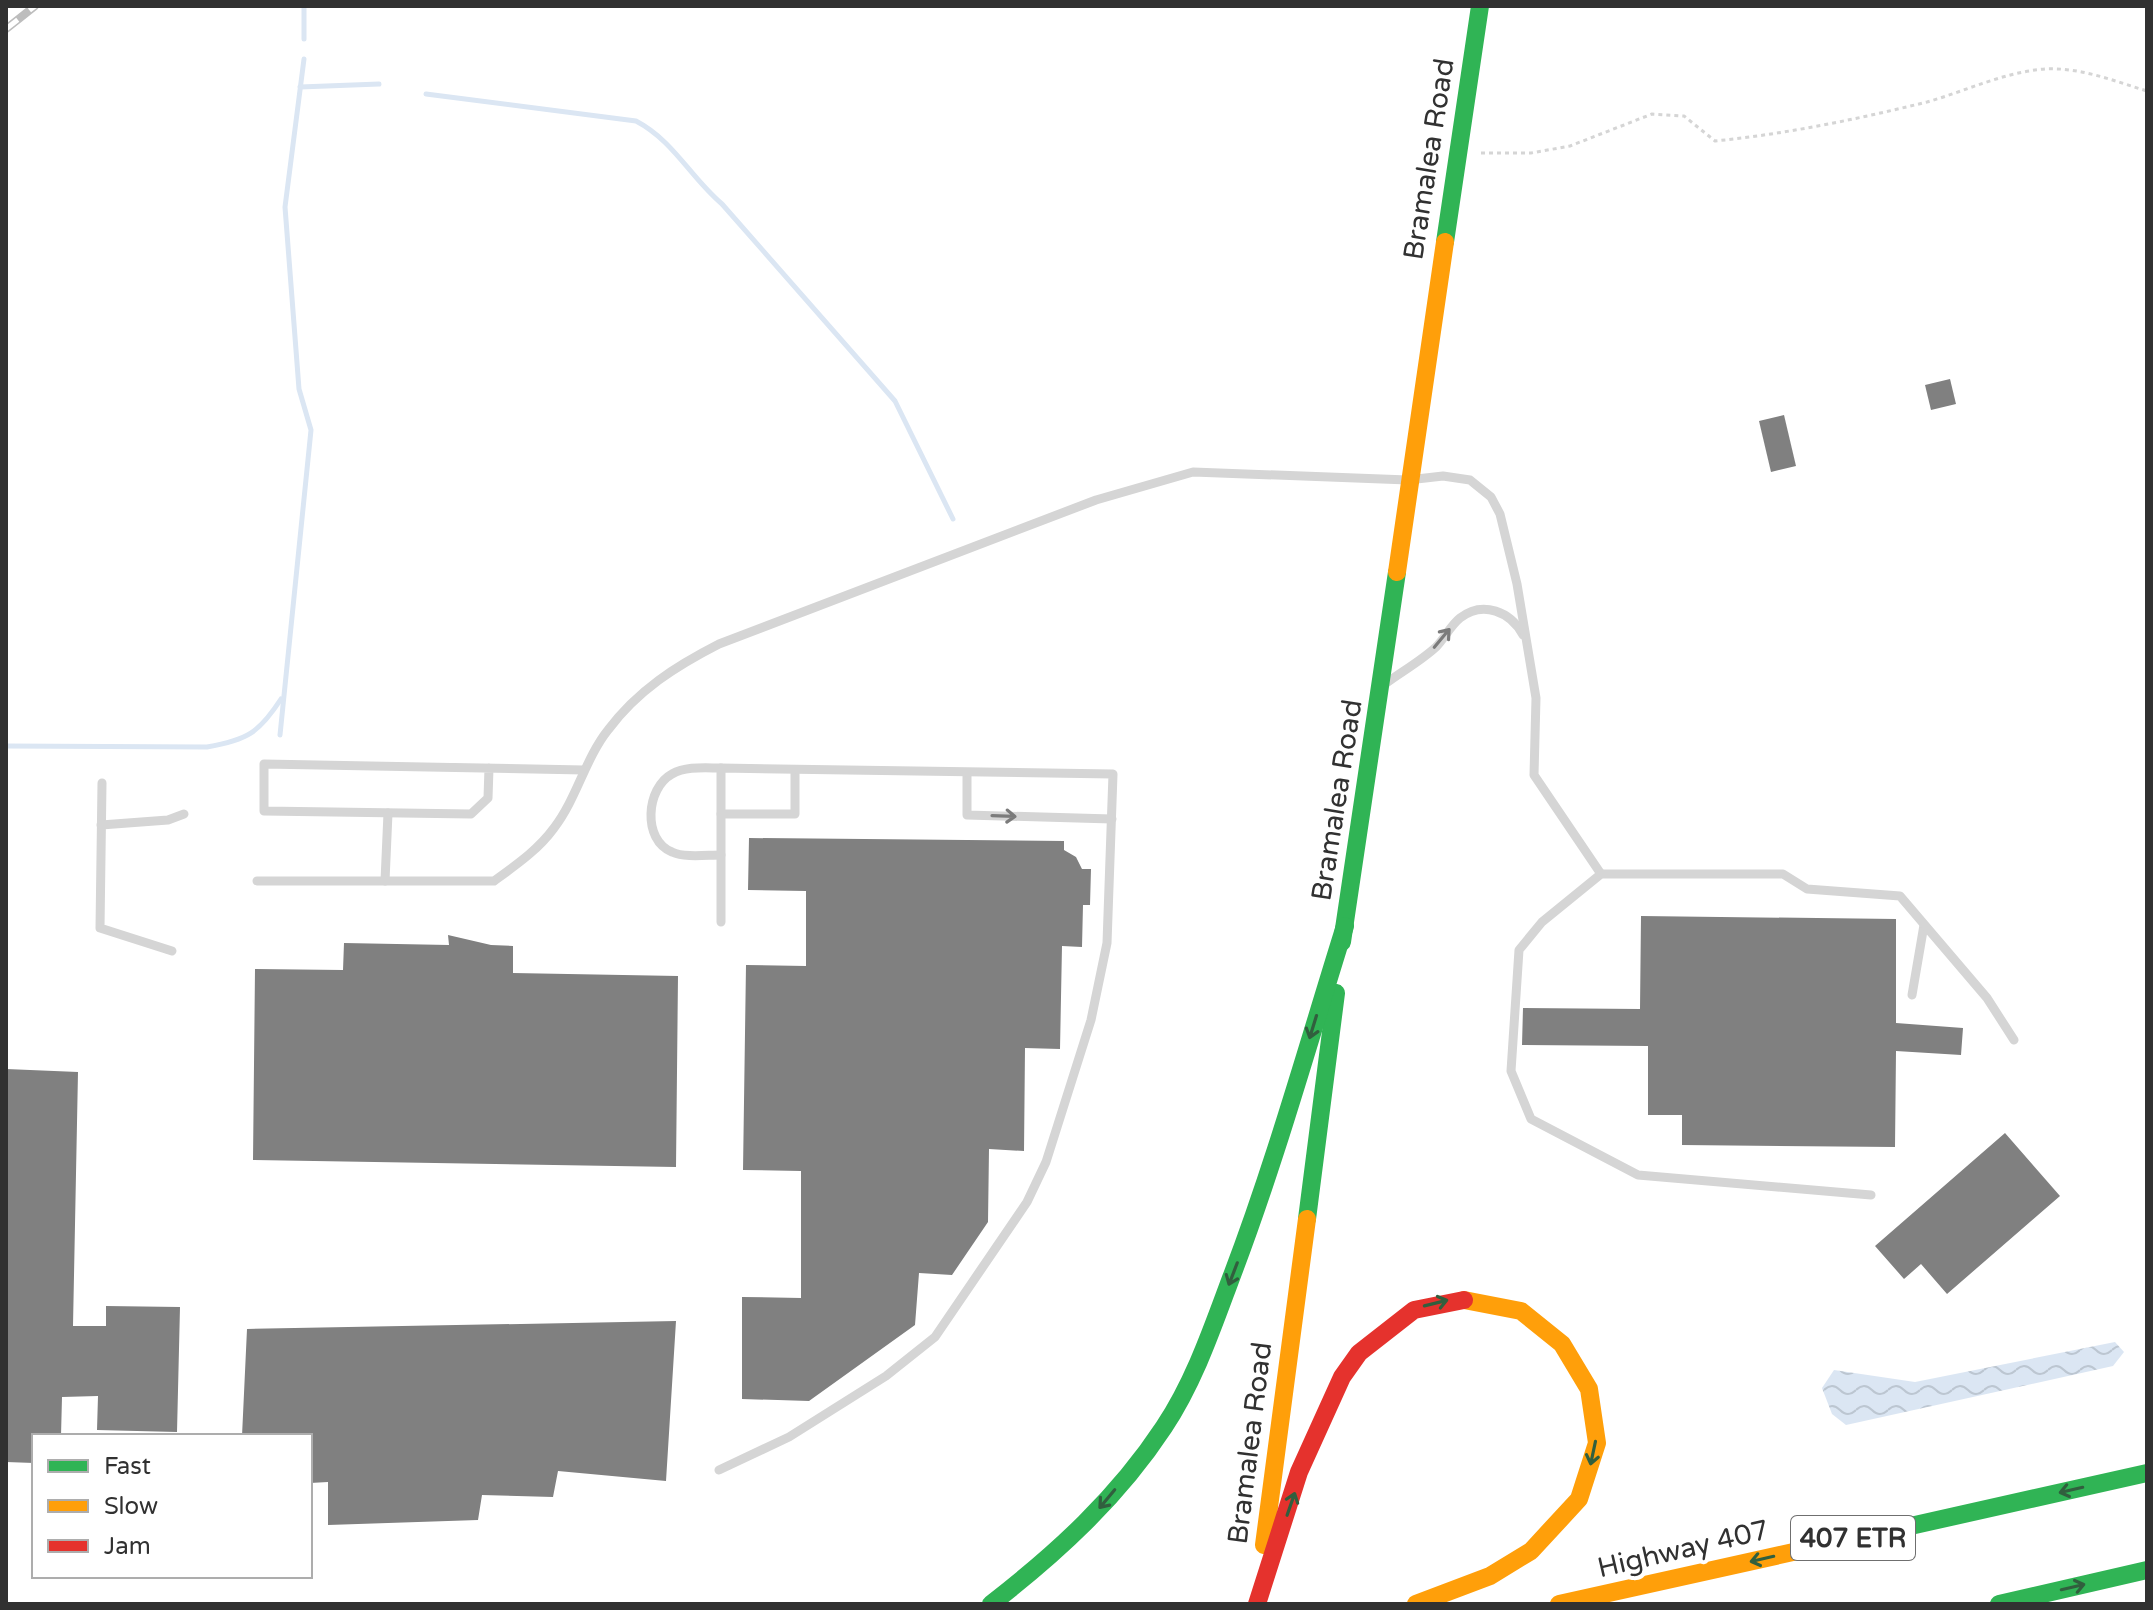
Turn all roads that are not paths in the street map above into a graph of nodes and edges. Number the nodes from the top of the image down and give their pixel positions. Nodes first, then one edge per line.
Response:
1 (1480, 6) edge
2 (1408, 480) junction
3 (1529, 649) junction
4 (1382, 686) junction
5 (489, 768) junction
6 (721, 768) junction
7 (584, 770) junction
8 (795, 770) junction
9 (967, 774) junction
10 (102, 783) dead end
11 (388, 813) junction
12 (184, 814) dead end
13 (721, 814) junction
14 (1112, 819) junction
15 (101, 825) junction
16 (721, 855) junction
17 (1601, 874) junction
18 (257, 881) dead end
19 (385, 881) junction
20 (721, 922) dead end
21 (1924, 925) junction
22 (1345, 926) junction
23 (172, 951) dead end
24 (1912, 995) dead end
25 (2014, 1040) dead end
26 (1871, 1195) dead end
27 (719, 1470) dead end
28 (2147, 1473) edge
29 (2147, 1570) edge
30 (991, 1604) edge
31 (1256, 1604) edge
32 (1416, 1604) edge
33 (1559, 1604) edge
34 (1999, 1604) edge

1 - 2 main road, Bramalea Road
2 - 3 lane
2 - 4 main road, Bramalea Road
2 - 7 lane
4 -> 3 lane
3 - 17 lane
4 - 22 main road, Bramalea Road
5 - 7 lane
5 - 11 lane
5 - 11 lane
6 - 8 lane
6 - 13 lane
6 - 16 lane
7 - 19 lane
8 - 9 lane
8 - 13 lane
9 -> 14 lane
9 - 14 lane
10 - 15 lane
11 - 19 lane
12 - 15 lane
13 - 16 lane
14 - 27 lane
15 - 23 lane
16 - 20 lane
17 - 21 lane
17 - 26 lane
18 - 19 lane
21 - 24 lane
21 - 25 lane
22 -> 30 main road
22 - 31 main road, Bramalea Road
28 -> 33 main road, Highway 407 / 407 ETR
34 -> 29 main road
31 -> 32 main road

